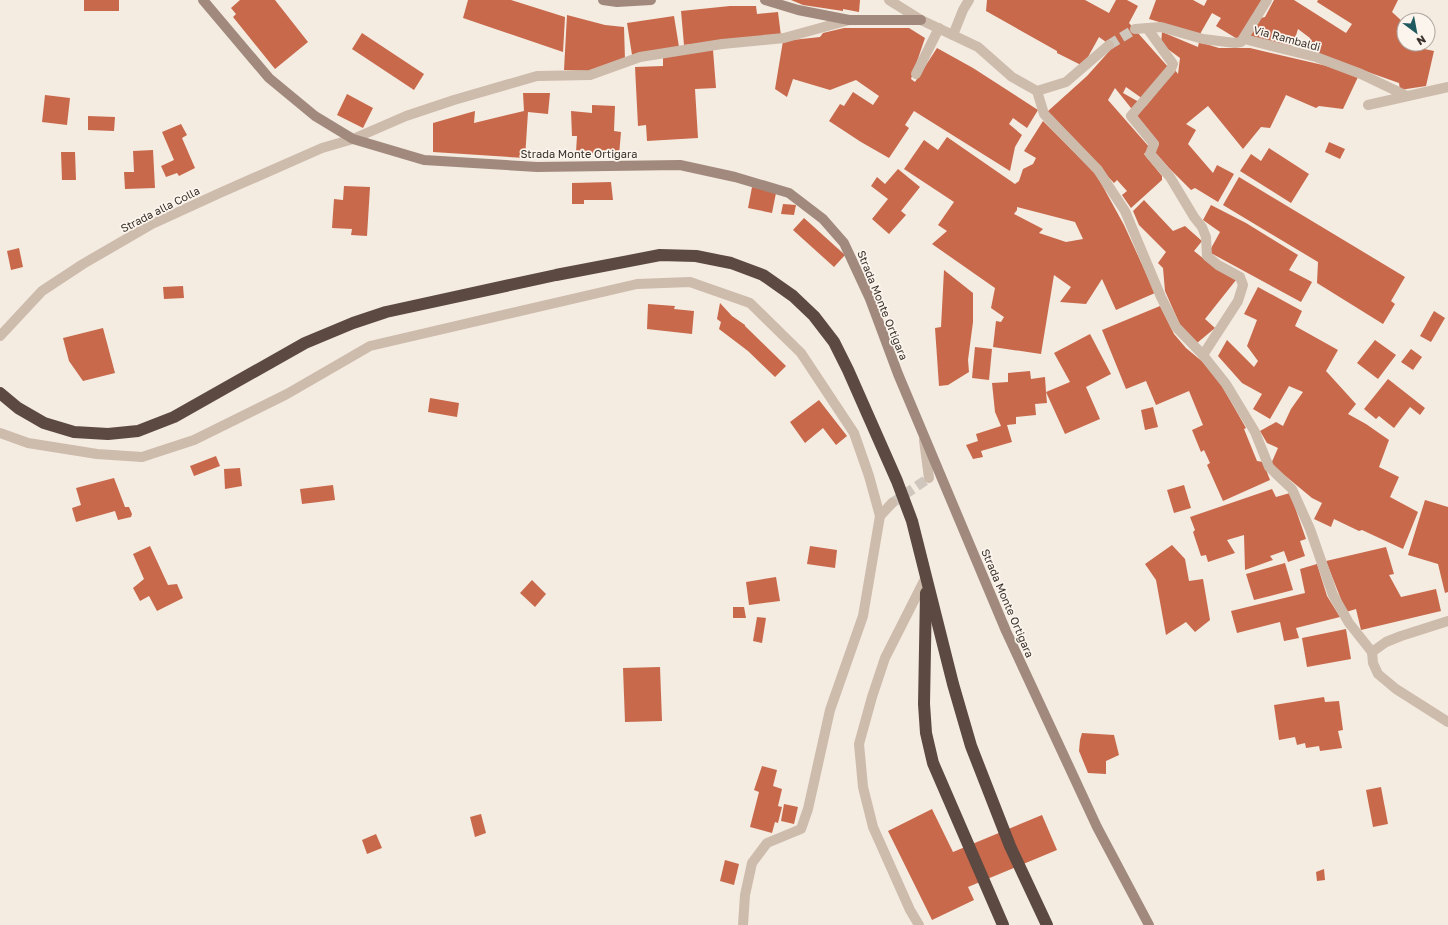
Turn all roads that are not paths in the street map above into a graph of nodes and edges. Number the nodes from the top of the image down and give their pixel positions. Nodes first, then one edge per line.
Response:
1 (204, 0) edge
2 (603, 0) edge
3 (651, 0) edge
4 (765, 0) edge
5 (889, 0) edge
6 (969, 0) edge
7 (1267, 0) edge
8 (849, 20) junction
9 (921, 20) junction
10 (939, 28) junction
11 (1147, 28) junction
12 (1134, 29) tunnel mouth
13 (953, 35) junction
14 (1244, 39) junction
15 (1109, 45) tunnel mouth
16 (916, 74) dead end
17 (1448, 87) edge
18 (1037, 91) junction
19 (1407, 96) junction
20 (1368, 105) dead end
21 (353, 139) junction
22 (2, 335) edge
23 (1203, 355) junction
24 (0, 393) edge
25 (922, 431) junction
26 (0, 433) edge
27 (929, 478) dead end
28 (892, 503) tunnel mouth
29 (880, 516) junction
30 (926, 578) junction
31 (1448, 621) edge
32 (1372, 652) junction
33 (1448, 722) edge
34 (743, 925) edge
35 (919, 925) edge
36 (1003, 925) edge
37 (1047, 925) edge
38 (1149, 925) edge

1 - 21 main road, Strada Monte Ortigara
2 - 3 main road
4 - 8 main road
5 - 9 street
6 - 13 street
7 - 14 street
8 - 9 main road
8 - 21 street, Strada alla Colla
9 - 10 street
10 - 13 street
10 - 16 street
11 - 12 street, Via Rambaldi
11 - 14 street, Via Rambaldi
11 - 23 street
13 - 18 street
14 - 19 street, Via Rambaldi
15 - 18 street
17 - 19 street
18 - 23 street
19 - 20 street
21 - 22 street, Strada alla Colla
21 - 25 main road, Strada Monte Ortigara
23 - 32 street
24 - 30 highway
25 - 27 street
25 - 38 main road, Strada Monte Ortigara
26 - 29 street
28 - 29 street
29 - 34 street
30 - 35 street
30 - 36 highway
30 - 37 highway
31 - 32 street
32 - 33 street

